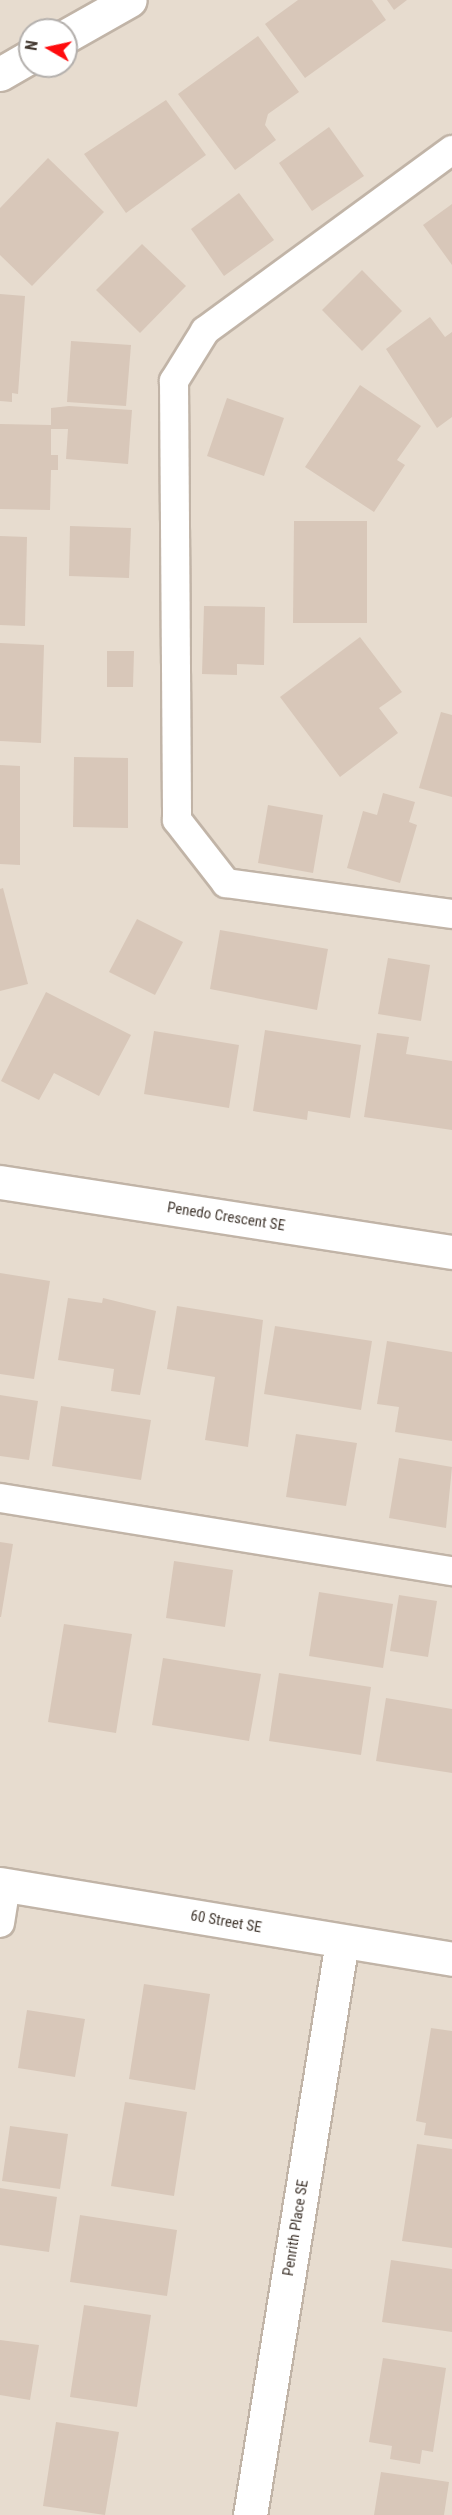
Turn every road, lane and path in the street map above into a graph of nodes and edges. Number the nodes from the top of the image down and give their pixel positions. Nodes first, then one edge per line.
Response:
1 (130, 0) edge
2 (78, 29) edge
3 (18, 64) edge
4 (0, 74) edge
5 (452, 150) edge
6 (452, 914) edge
7 (0, 1182) edge
8 (452, 1252) edge
9 (0, 1498) edge
10 (452, 1571) edge
11 (3, 1885) edge
12 (0, 1923) edge
13 (342, 1941) junction
14 (452, 1959) edge
15 (250, 2515) edge

1 - 2 street
3 - 4 street
5 - 6 lane
7 - 8 street, Penedo Crescent SE
9 - 10 lane
11 - 12 lane
11 - 13 street, 60 Street SE
13 - 14 street, 60 Street SE
13 - 15 street, Penrith Place SE

